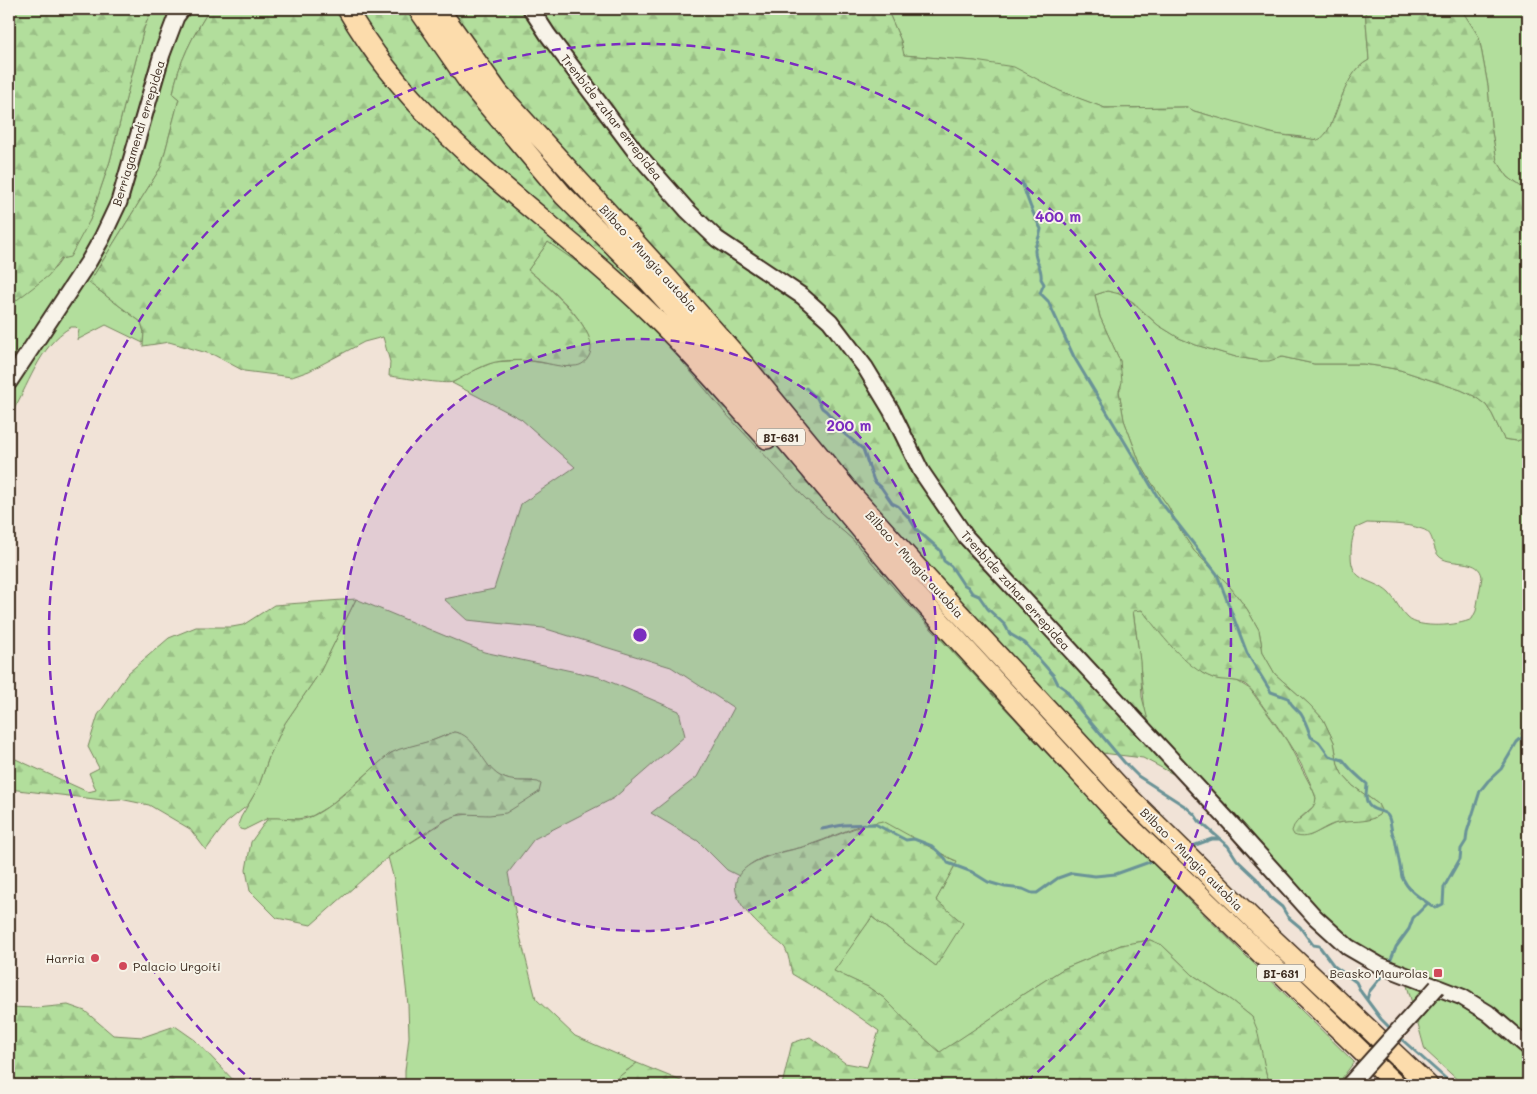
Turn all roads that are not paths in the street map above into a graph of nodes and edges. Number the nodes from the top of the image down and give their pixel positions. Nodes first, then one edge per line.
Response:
1 (182, 9) edge
2 (347, 9) edge
3 (418, 9) edge
4 (439, 9) edge
5 (521, 9) edge
6 (531, 9) edge
7 (548, 35) junction
8 (9, 382) edge
9 (864, 532) junction
10 (1437, 987) junction
11 (1528, 1047) edge
12 (1348, 1085) edge
13 (1396, 1085) edge
14 (1428, 1085) edge

1 - 8 street, Berriagamendi errepidea
2 - 9 highway
3 - 9 highway, Bilbao - Mungia autobia / BI-631
4 - 14 highway, Bilbao - Mungia autobia / BI-631
5 - 7 street, Trenbide zahar errepidea
6 - 7 street, Trenbide zahar errepidea
7 - 10 street, Trenbide zahar errepidea
9 - 13 highway, Bilbao - Mungia autobia / BI-631
10 - 11 street, Trenbide zahar errepidea
10 - 12 street, bridge

